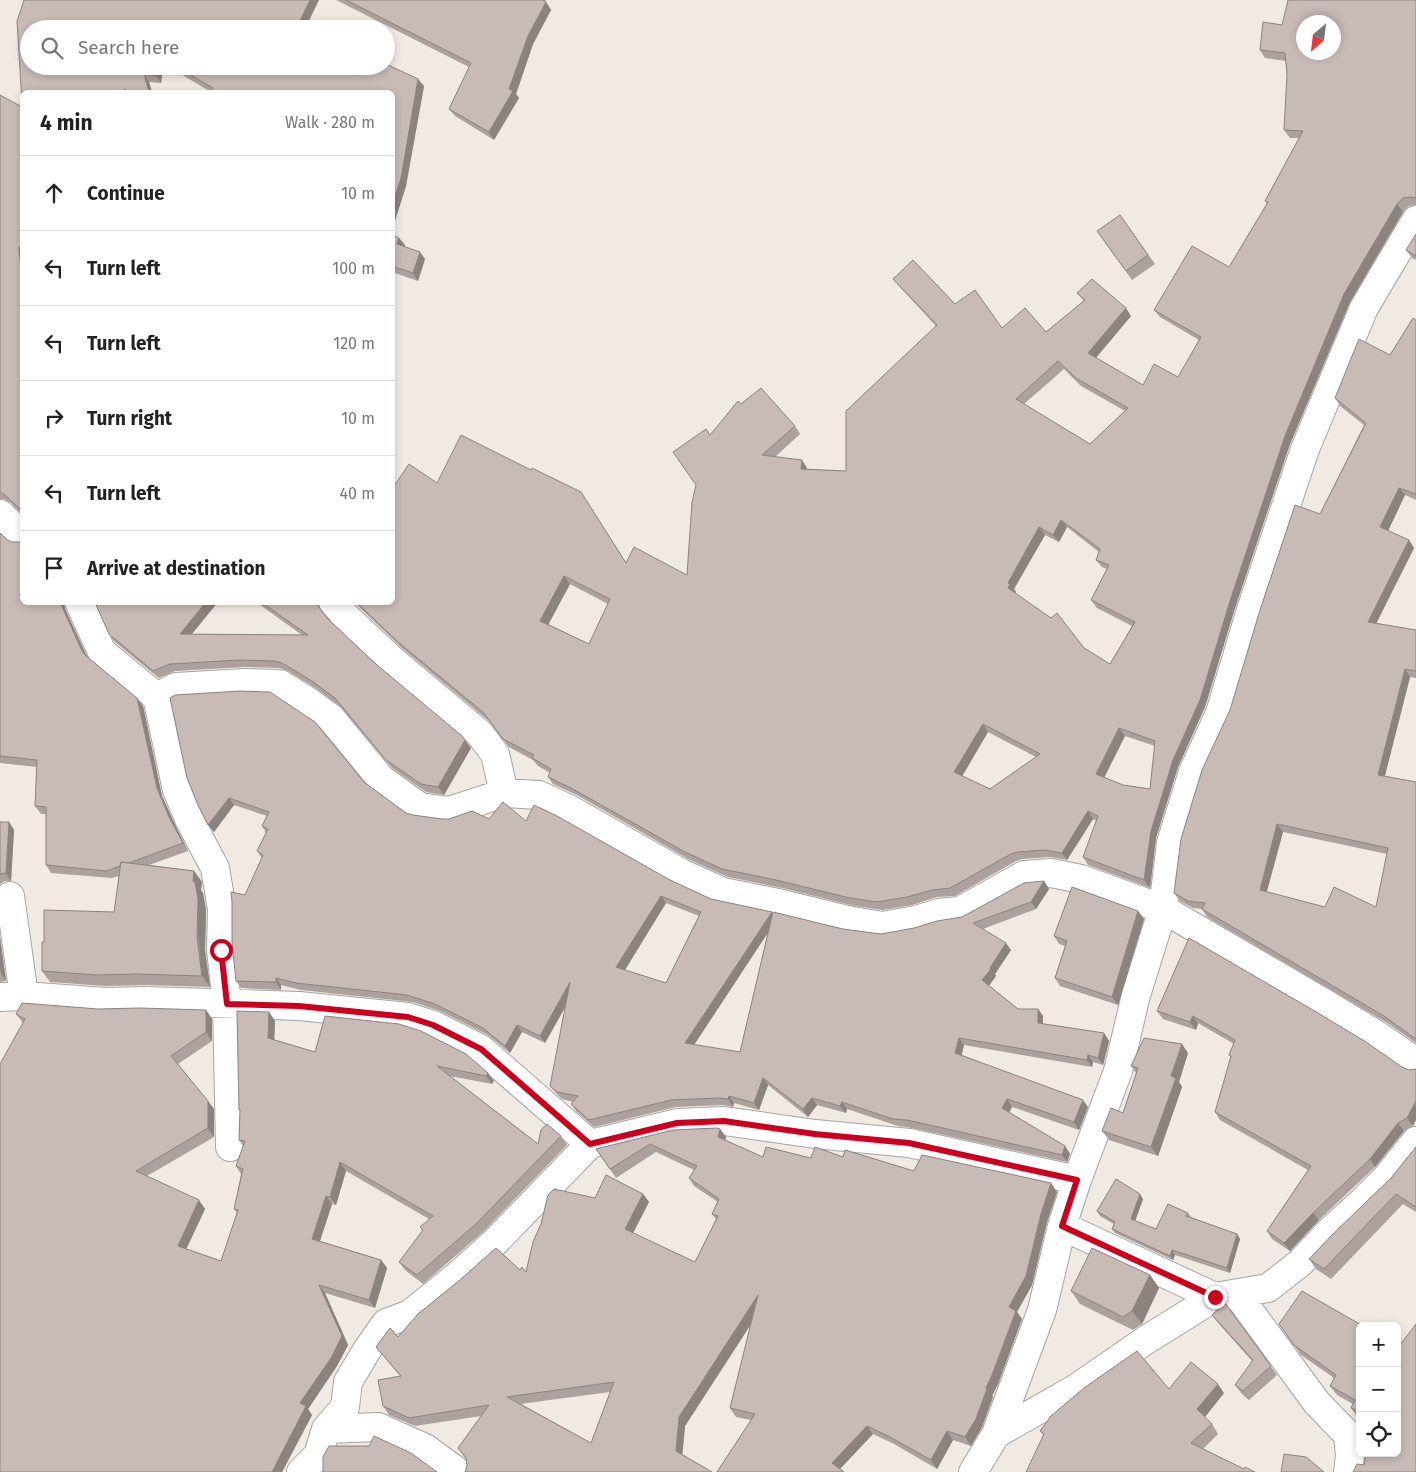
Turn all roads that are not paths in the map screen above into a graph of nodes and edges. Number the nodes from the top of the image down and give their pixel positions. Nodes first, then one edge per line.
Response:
1 (1416, 220) edge
2 (0, 514) edge
3 (20, 533) edge
4 (80, 605) edge
5 (335, 605) edge
6 (157, 697) junction
7 (504, 793) junction
8 (10, 896) dead end
9 (1163, 910) junction
10 (12, 997) edge
11 (227, 1004) junction
12 (1416, 1062) edge
13 (1416, 1141) edge
14 (590, 1144) junction
15 (230, 1147) dead end
16 (1077, 1180) junction
17 (1062, 1226) junction
18 (1226, 1296) junction
19 (326, 1429) junction
20 (996, 1434) junction
21 (301, 1472) edge
22 (458, 1472) edge
23 (972, 1472) edge
24 (1348, 1472) edge

1 - 9 street
2 - 3 street
4 - 6 street
5 - 7 street
6 - 7 street
6 - 11 street
7 - 9 street
8 - 10 street
9 - 12 street
9 - 16 street
10 - 11 street
11 - 14 street
11 - 15 street
13 - 18 street
14 - 16 street
14 - 19 street
16 - 17 street
17 - 18 street
17 - 20 street
18 - 20 street
18 - 24 street
19 - 21 street
19 - 22 street
20 - 23 street

